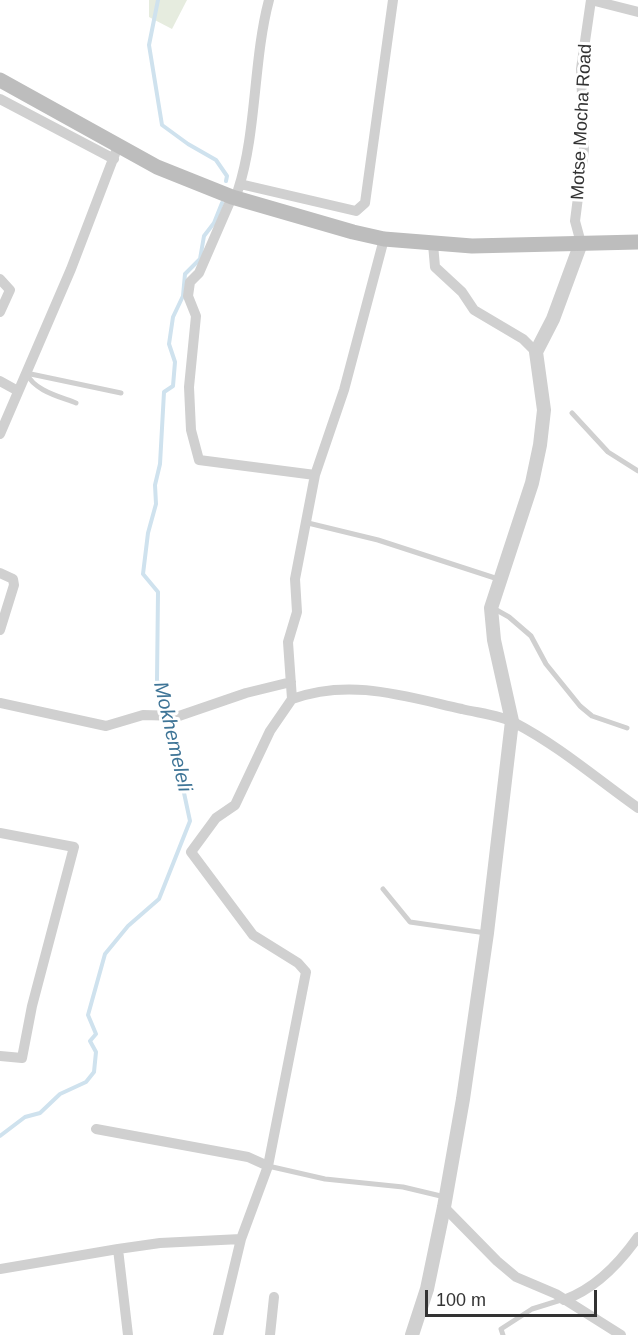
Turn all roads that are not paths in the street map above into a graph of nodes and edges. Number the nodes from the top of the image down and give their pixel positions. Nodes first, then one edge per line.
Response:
1 (269, 0) edge
2 (393, 0) edge
3 (591, 0) edge
4 (638, 12) edge
5 (0, 80) edge
6 (0, 99) edge
7 (116, 152) junction
8 (235, 193) junction
9 (384, 239) junction
10 (638, 242) edge
11 (581, 243) junction
12 (432, 244) junction
13 (0, 279) edge
14 (0, 312) edge
15 (536, 352) junction
16 (26, 373) junction
17 (0, 381) edge
18 (18, 391) junction
19 (121, 393) dead end
20 (76, 403) dead end
21 (572, 413) dead end
22 (0, 434) edge
23 (638, 471) edge
24 (315, 475) junction
25 (308, 523) junction
26 (0, 573) edge
27 (499, 579) junction
28 (491, 608) junction
29 (0, 630) edge
30 (291, 682) junction
31 (292, 699) junction
32 (0, 703) edge
33 (512, 721) junction
34 (627, 728) dead end
35 (638, 808) edge
36 (0, 833) edge
37 (383, 889) dead end
38 (487, 933) junction
39 (0, 1056) edge
40 (96, 1129) dead end
41 (268, 1166) junction
42 (445, 1202) junction
43 (638, 1237) edge
44 (242, 1239) junction
45 (118, 1249) junction
46 (0, 1269) edge
47 (274, 1297) dead end
48 (564, 1300) junction
49 (128, 1335) edge
50 (218, 1335) edge
51 (270, 1335) edge
52 (412, 1335) edge
53 (503, 1335) edge
54 (621, 1335) edge

1 - 8 street
2 - 8 street
3 - 4 street
3 - 11 street, Motse Mocha Road
5 - 7 main road
6 - 7 street
7 - 8 main road
7 - 16 street
8 - 9 main road
8 - 24 street
9 - 12 main road
9 - 24 street
10 - 11 main road
11 - 12 main road
11 - 15 street
12 - 15 street
13 - 14 street
15 - 27 street
16 - 18 street
16 - 19 lane
16 - 20 lane
17 - 18 street
18 - 22 street
21 - 23 lane
24 - 25 street
25 - 27 lane
25 - 30 street
26 - 29 street
27 - 28 street
28 - 33 street
28 - 34 lane
30 - 31 street
30 - 32 street
31 - 33 street
31 - 41 street
33 - 35 street
33 - 38 street
36 - 39 street
37 - 38 lane
38 - 42 street
40 - 41 street
41 - 42 lane
41 - 44 street
42 - 48 street
42 - 52 street
43 - 48 street
44 - 45 street
44 - 50 street
45 - 46 street
45 - 49 street
47 - 51 street
48 - 53 lane
48 - 54 street

